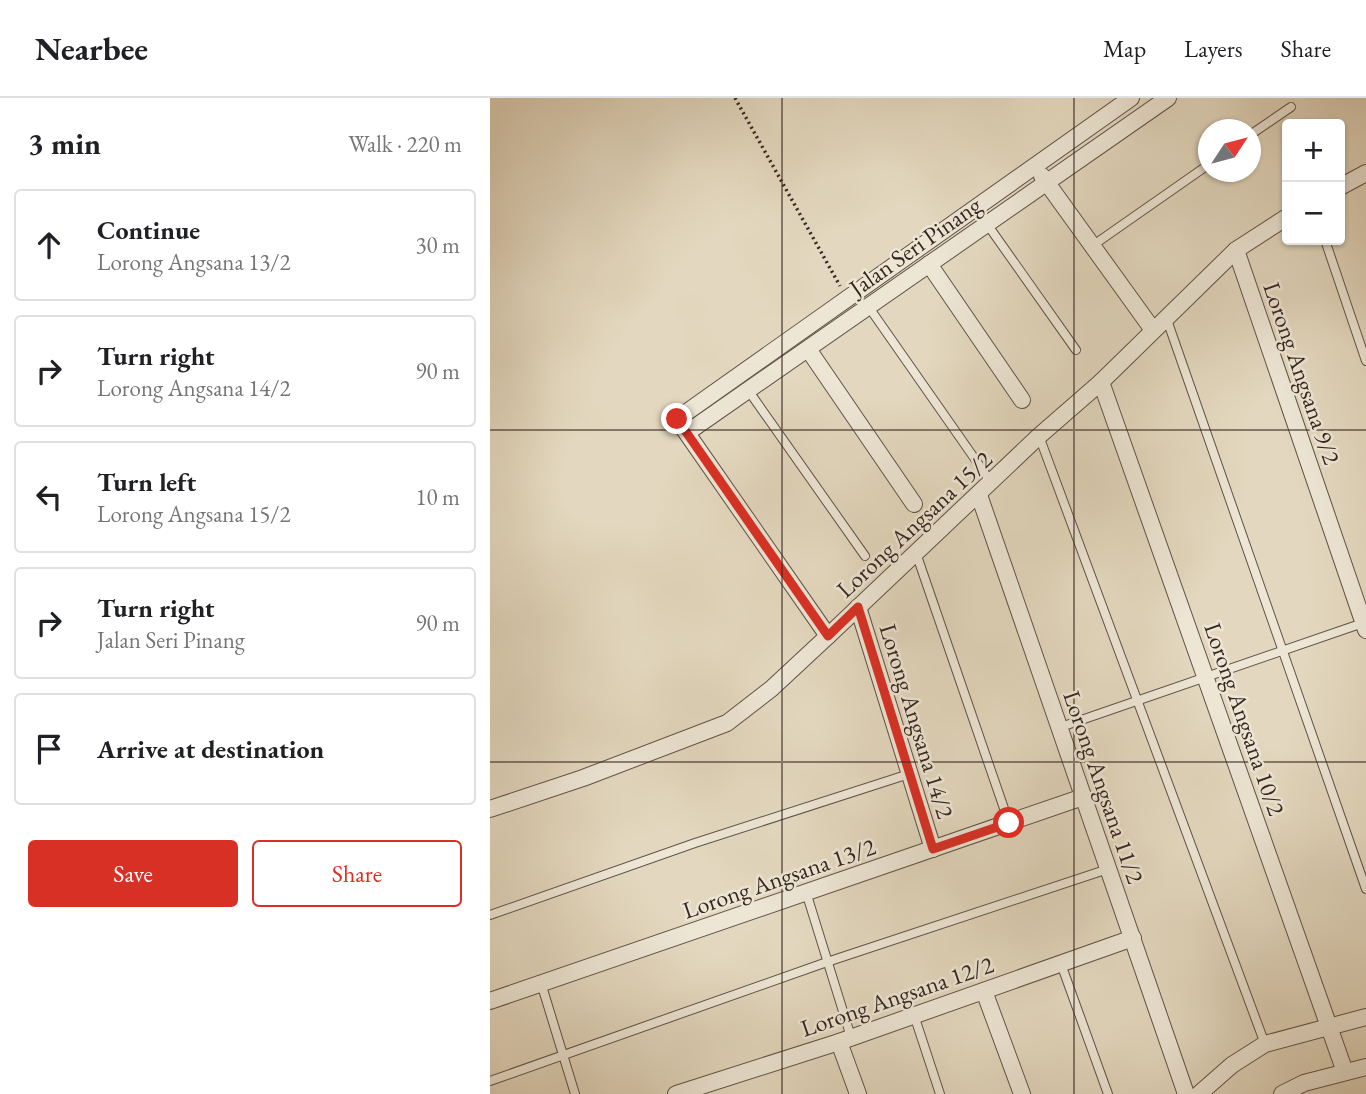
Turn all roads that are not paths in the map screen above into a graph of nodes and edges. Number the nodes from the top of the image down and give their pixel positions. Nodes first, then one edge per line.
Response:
1 (1131, 98) edge
2 (1168, 98) edge
3 (1291, 107) dead end
4 (1261, 128) edge
5 (1034, 165) junction
6 (1198, 173) edge
7 (1366, 173) edge
8 (1046, 183) junction
9 (1345, 184) edge
10 (1282, 219) edge
11 (987, 223) junction
12 (1327, 245) edge
13 (1092, 246) junction
14 (1236, 250) junction
15 (929, 264) junction
16 (869, 306) junction
17 (1166, 317) junction
18 (1153, 330) junction
19 (808, 349) junction
20 (1076, 350) dead end
21 (1366, 361) edge
22 (1101, 382) junction
23 (748, 390) junction
24 (1022, 400) dead end
25 (688, 432) junction
26 (1039, 436) junction
27 (991, 483) junction
28 (979, 495) junction
29 (914, 504) dead end
30 (916, 553) junction
31 (865, 556) dead end
32 (858, 607) junction
33 (1365, 625) edge
34 (828, 636) junction
35 (1283, 650) junction
36 (1206, 677) junction
37 (1137, 701) junction
38 (1058, 728) junction
39 (909, 774) junction
40 (1083, 797) junction
41 (490, 810) edge
42 (1009, 823) junction
43 (933, 849) junction
44 (1108, 869) junction
45 (1366, 890) edge
46 (806, 892) junction
47 (490, 915) edge
48 (1132, 938) junction
49 (827, 962) junction
50 (1061, 964) junction
51 (541, 983) junction
52 (984, 991) junction
53 (490, 1001) edge
54 (914, 1015) junction
55 (1366, 1017) edge
56 (1329, 1026) junction
57 (845, 1039) junction
58 (1265, 1044) junction
59 (563, 1055) junction
60 (1366, 1067) edge
61 (1345, 1072) junction
62 (490, 1081) edge
63 (575, 1094) edge
64 (676, 1094) edge
65 (858, 1094) edge
66 (940, 1094) edge
67 (1021, 1094) edge
68 (1108, 1094) edge
69 (1185, 1094) edge
70 (1199, 1094) edge
71 (1282, 1094) edge

1 - 5 street, Jalan Seri Pinang
2 - 8 street, Jalan Seri Pinang
3 - 4 lane
5 - 8 street
5 - 25 street, Jalan Seri Pinang
6 - 13 lane
7 - 9 street
8 - 11 street, Jalan Seri Pinang
8 - 13 street
10 - 14 street, Lorong Angsana 15/2
11 - 15 street, Jalan Seri Pinang
11 - 20 lane
12 - 21 lane
13 - 18 street
14 - 17 street, Lorong Angsana 15/2
14 - 33 street, Lorong Angsana 9/2
15 - 16 street, Jalan Seri Pinang
15 - 24 street
16 - 19 street, Jalan Seri Pinang
16 - 27 lane
17 - 18 street, Lorong Angsana 15/2
17 - 35 lane
18 - 22 street, Lorong Angsana 15/2
19 - 23 street, Jalan Seri Pinang
19 - 29 street
22 - 26 street, Lorong Angsana 15/2
22 - 36 street, Lorong Angsana 10/2
23 - 25 street, Jalan Seri Pinang
23 - 31 lane
25 - 34 street
26 - 27 street, Lorong Angsana 15/2
26 - 37 lane
27 - 28 street, Lorong Angsana 15/2
28 - 30 street, Lorong Angsana 15/2
28 - 38 street, Lorong Angsana 11/2
30 - 32 street, Lorong Angsana 15/2
30 - 42 lane
32 - 34 street, Lorong Angsana 15/2
32 - 39 street, Lorong Angsana 14/2
33 - 35 lane
34 - 41 street, Lorong Angsana 15/2
35 - 36 lane
35 - 45 lane
36 - 37 lane
36 - 56 street, Lorong Angsana 10/2
37 - 38 lane
37 - 58 lane
38 - 40 street, Lorong Angsana 11/2
39 - 43 street, Lorong Angsana 14/2
39 - 47 lane
40 - 42 street, Lorong Angsana 13/2
40 - 44 street, Lorong Angsana 11/2
42 - 43 street, Lorong Angsana 13/2
43 - 46 street, Lorong Angsana 13/2
44 - 48 street, Lorong Angsana 11/2
44 - 49 lane
46 - 49 lane
46 - 51 street, Lorong Angsana 13/2
48 - 50 street, Lorong Angsana 12/2
48 - 69 street, Lorong Angsana 11/2
49 - 57 lane
49 - 59 lane
50 - 52 street, Lorong Angsana 12/2
50 - 68 lane
51 - 53 street, Lorong Angsana 13/2
51 - 59 lane
52 - 54 street, Lorong Angsana 12/2
52 - 67 street
54 - 57 street, Lorong Angsana 12/2
54 - 66 lane
55 - 56 street
56 - 58 street
56 - 61 street, Lorong Angsana 10/2
57 - 64 street, Lorong Angsana 12/2
57 - 65 street
58 - 70 street
59 - 62 lane
59 - 63 lane
60 - 61 street
61 - 71 street

